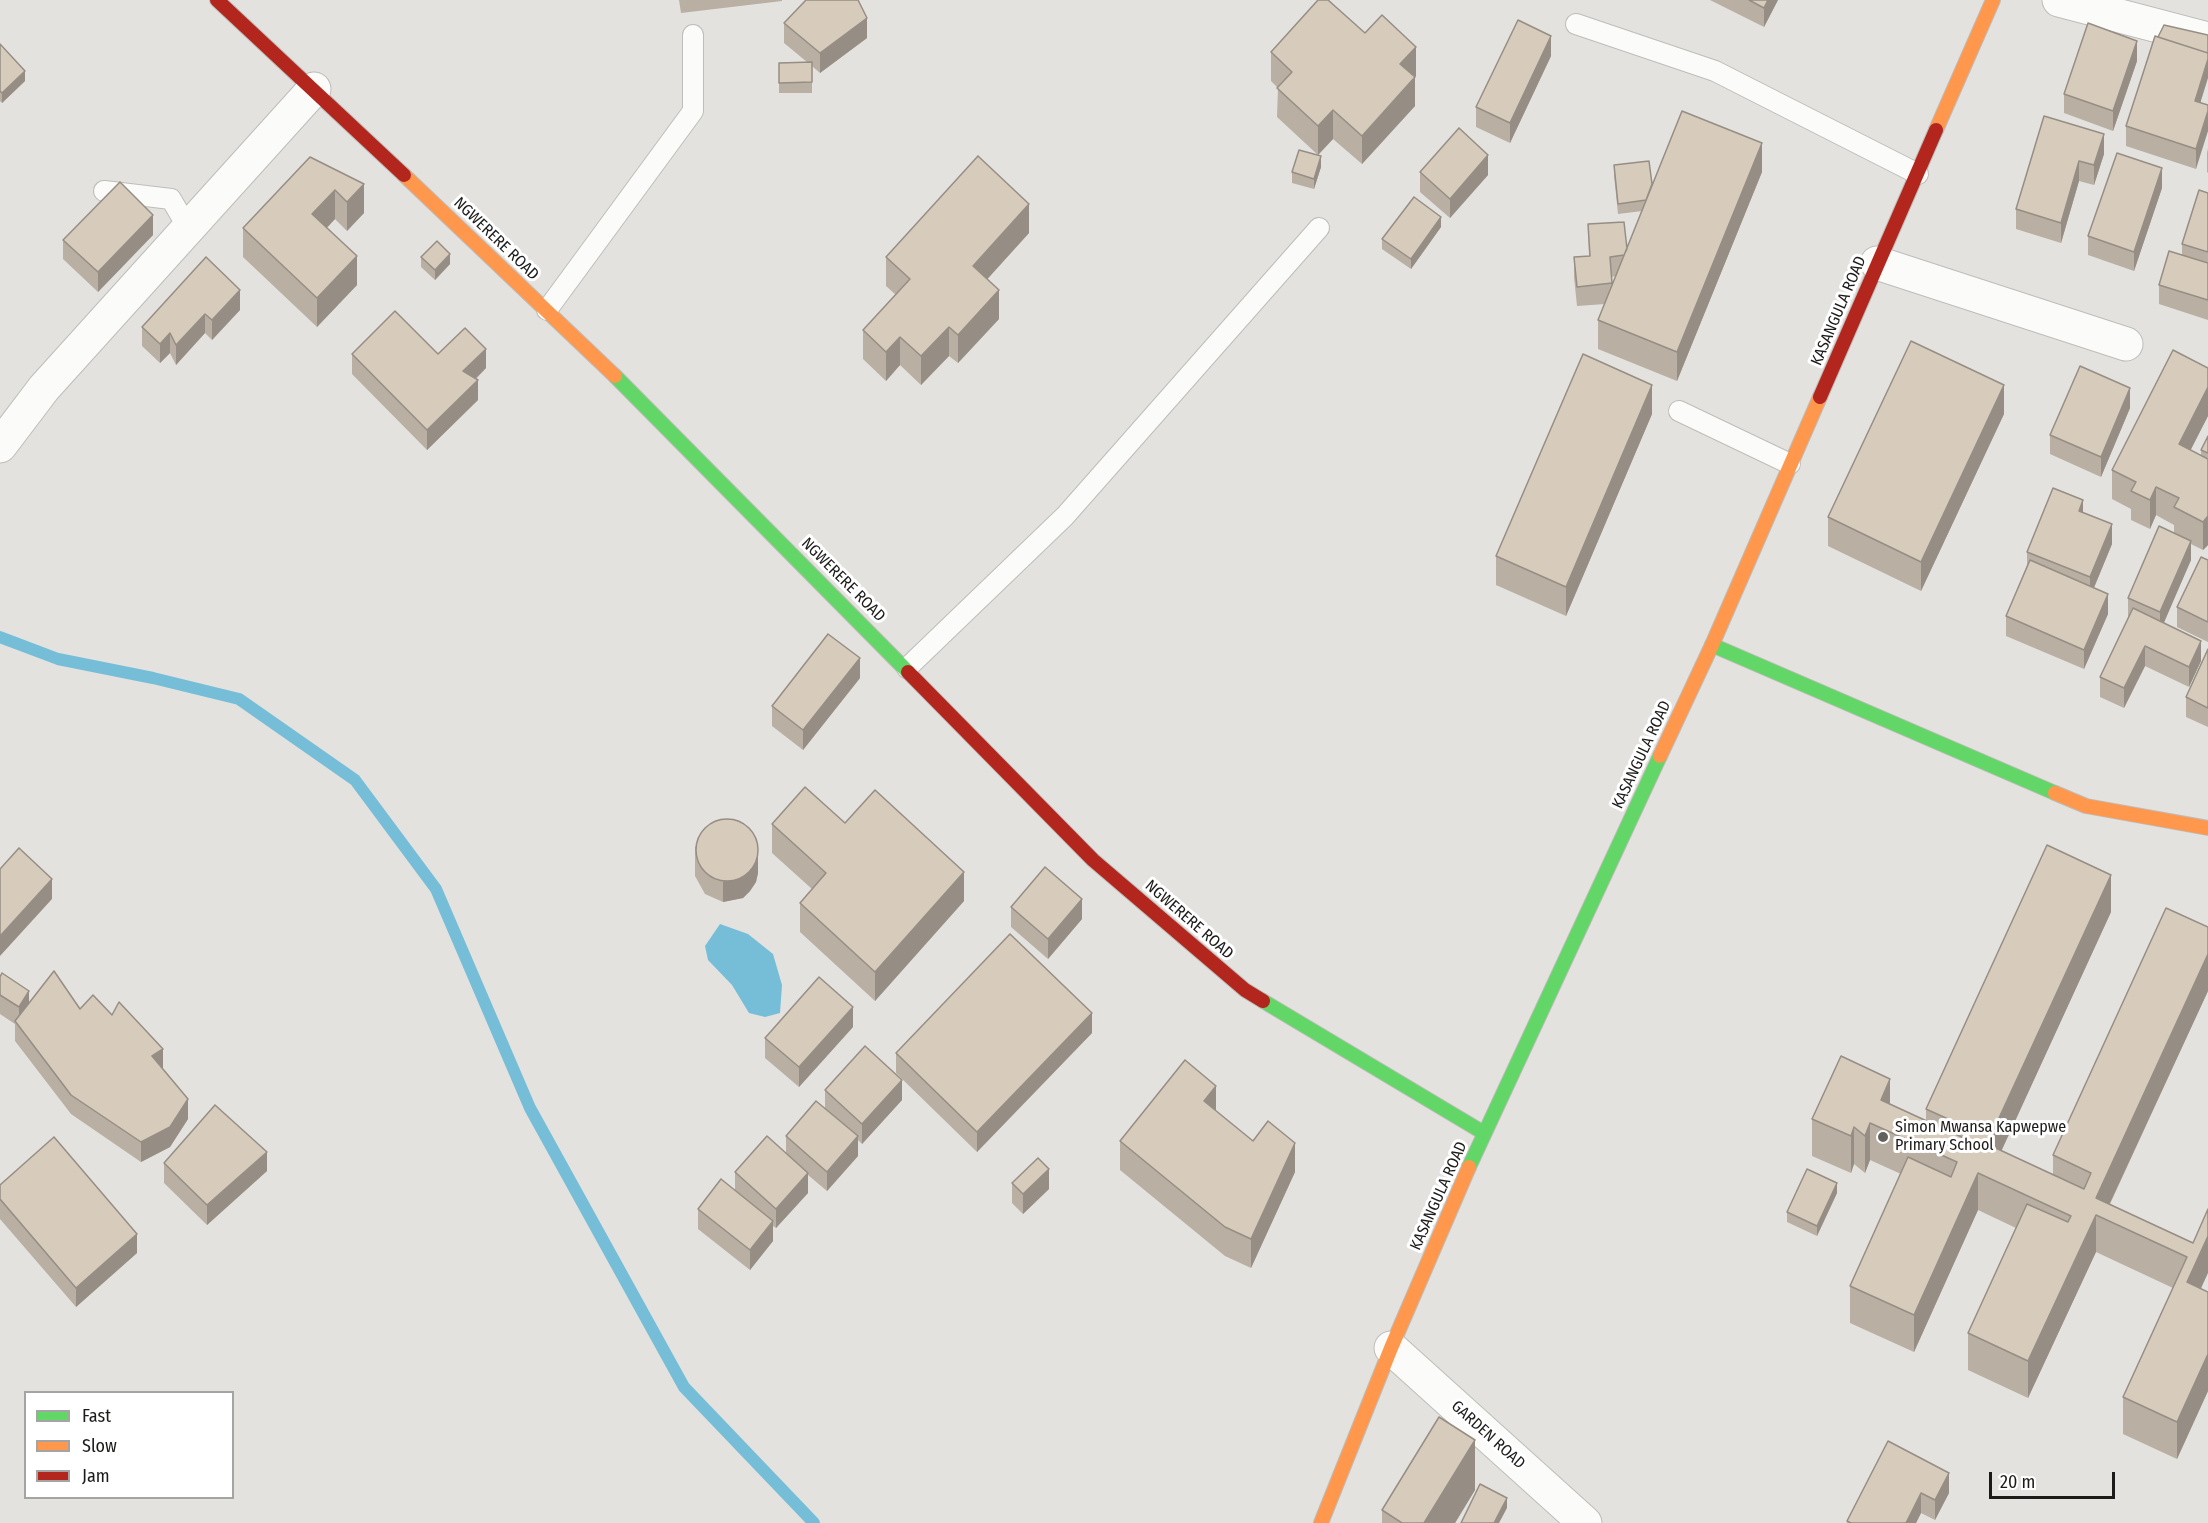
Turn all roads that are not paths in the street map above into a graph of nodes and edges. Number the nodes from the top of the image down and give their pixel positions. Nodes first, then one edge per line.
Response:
1 (217, 0) edge
2 (1993, 0) edge
3 (2059, 0) edge
4 (1576, 24) dead end
5 (693, 35) dead end
6 (2208, 39) edge
7 (314, 89) junction
8 (1918, 174) junction
9 (104, 191) dead end
10 (188, 228) junction
11 (1319, 228) dead end
12 (1877, 263) junction
13 (547, 310) junction
14 (2126, 344) dead end
15 (1679, 411) dead end
16 (0, 446) edge
17 (1790, 464) junction
18 (1712, 645) junction
19 (907, 668) junction
20 (2208, 828) edge
21 (1484, 1133) junction
22 (1391, 1348) junction
23 (1321, 1523) edge
24 (1585, 1523) edge

1 - 7 street, NGWERERE ROAD
2 - 8 street, KASANGULA ROAD
3 - 6 street
4 - 8 lane
5 - 13 lane
7 - 10 street
7 - 13 street, NGWERERE ROAD
8 - 12 street, KASANGULA ROAD
9 - 10 lane
10 - 16 street
11 - 19 lane
12 - 14 street
12 - 17 street, KASANGULA ROAD
13 - 19 street, NGWERERE ROAD
15 - 17 lane
17 - 18 street, KASANGULA ROAD
18 - 20 street
18 - 21 street, KASANGULA ROAD
19 - 21 street, NGWERERE ROAD
21 - 22 street, KASANGULA ROAD
22 - 23 street, KASANGULA ROAD
22 - 24 street, GARDEN ROAD

